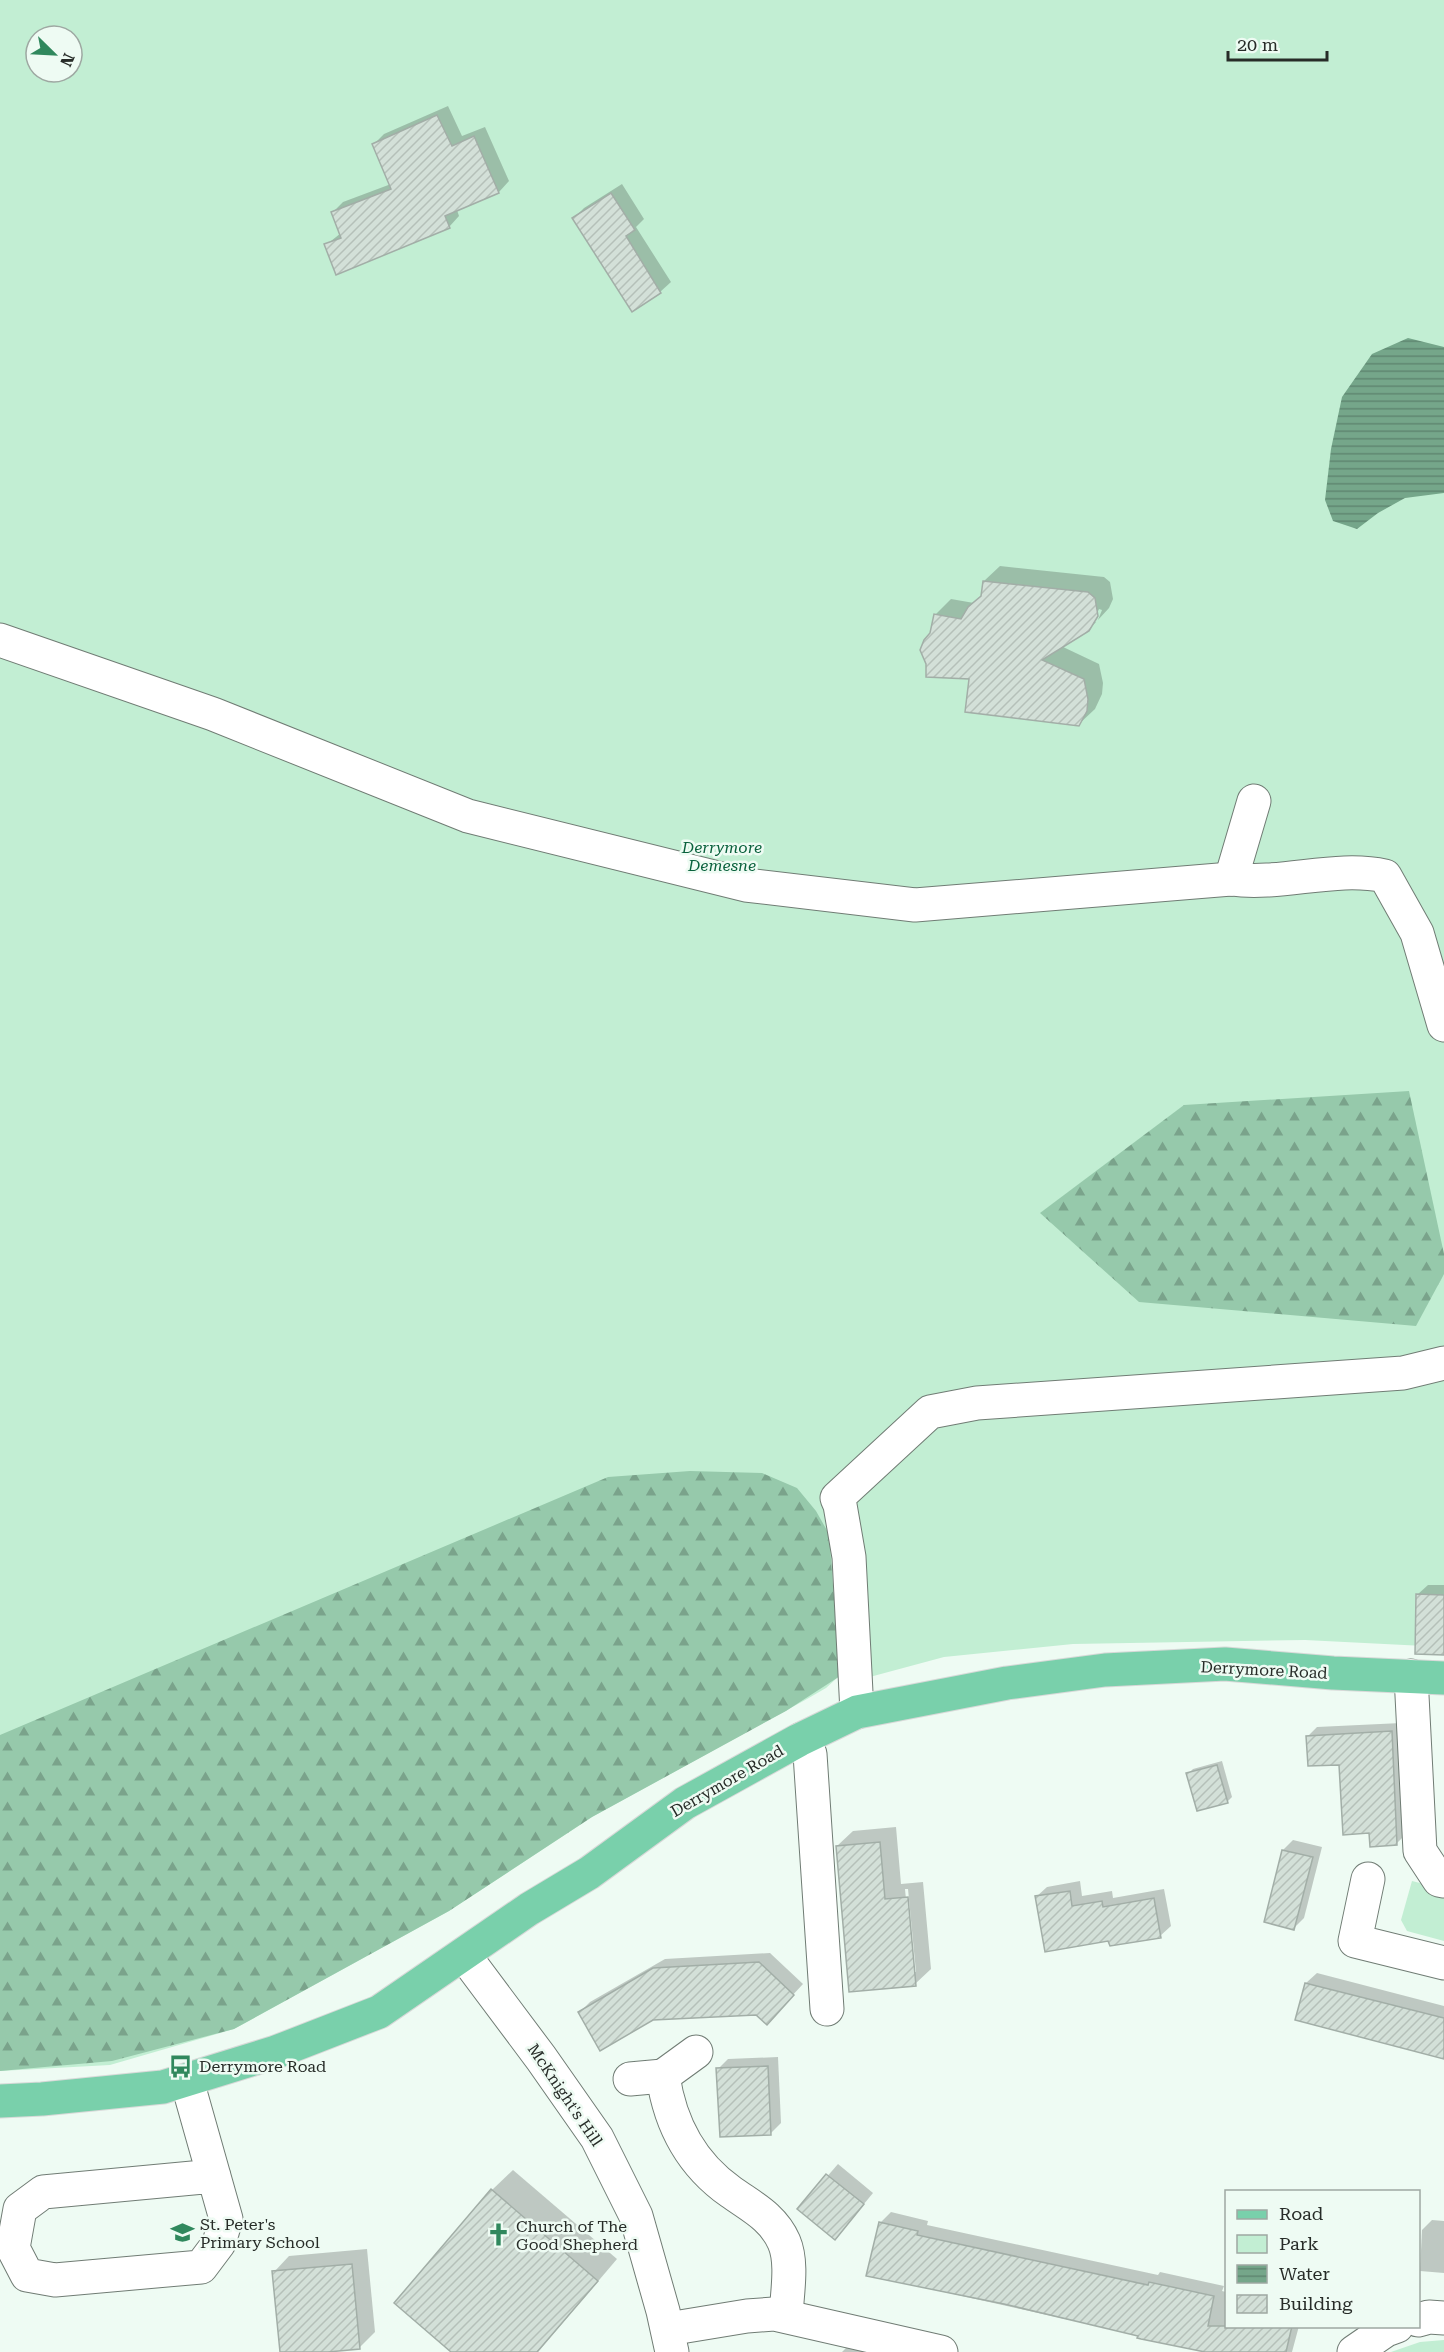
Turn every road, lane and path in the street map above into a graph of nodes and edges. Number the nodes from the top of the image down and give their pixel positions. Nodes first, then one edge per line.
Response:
1 (0, 640) edge
2 (1254, 801) dead end
3 (1231, 879) junction
4 (1444, 1025) edge
5 (1444, 1363) edge
6 (1411, 1676) junction
7 (1444, 1677) edge
8 (857, 1712) junction
9 (802, 1739) junction
10 (1368, 1879) dead end
11 (1444, 1881) edge
12 (464, 1955) junction
13 (1444, 1964) edge
14 (827, 2009) dead end
15 (696, 2052) dead end
16 (663, 2076) junction
17 (630, 2079) dead end
18 (188, 2080) junction
19 (0, 2101) edge
20 (214, 2176) junction
21 (786, 2316) junction
22 (1444, 2318) edge
23 (1420, 2320) edge
24 (1392, 2328) edge
25 (670, 2341) edge
26 (941, 2352) edge
27 (1354, 2352) edge

1 - 3 street
2 - 3 street
3 - 4 street
5 - 8 street
6 - 7 main road, Derrymore Road
6 - 8 main road, Derrymore Road
6 - 11 street
8 - 9 main road, Derrymore Road
9 - 12 main road, Derrymore Road
9 - 14 street
10 - 13 street
12 - 18 main road, Derrymore Road
12 - 25 street, McKnight's Hill
15 - 16 street
16 - 17 street
16 - 21 street
18 - 19 main road, Derrymore Road
18 - 20 street
20 - 20 street
21 - 25 street
21 - 26 street
22 - 23 street
24 - 27 street

